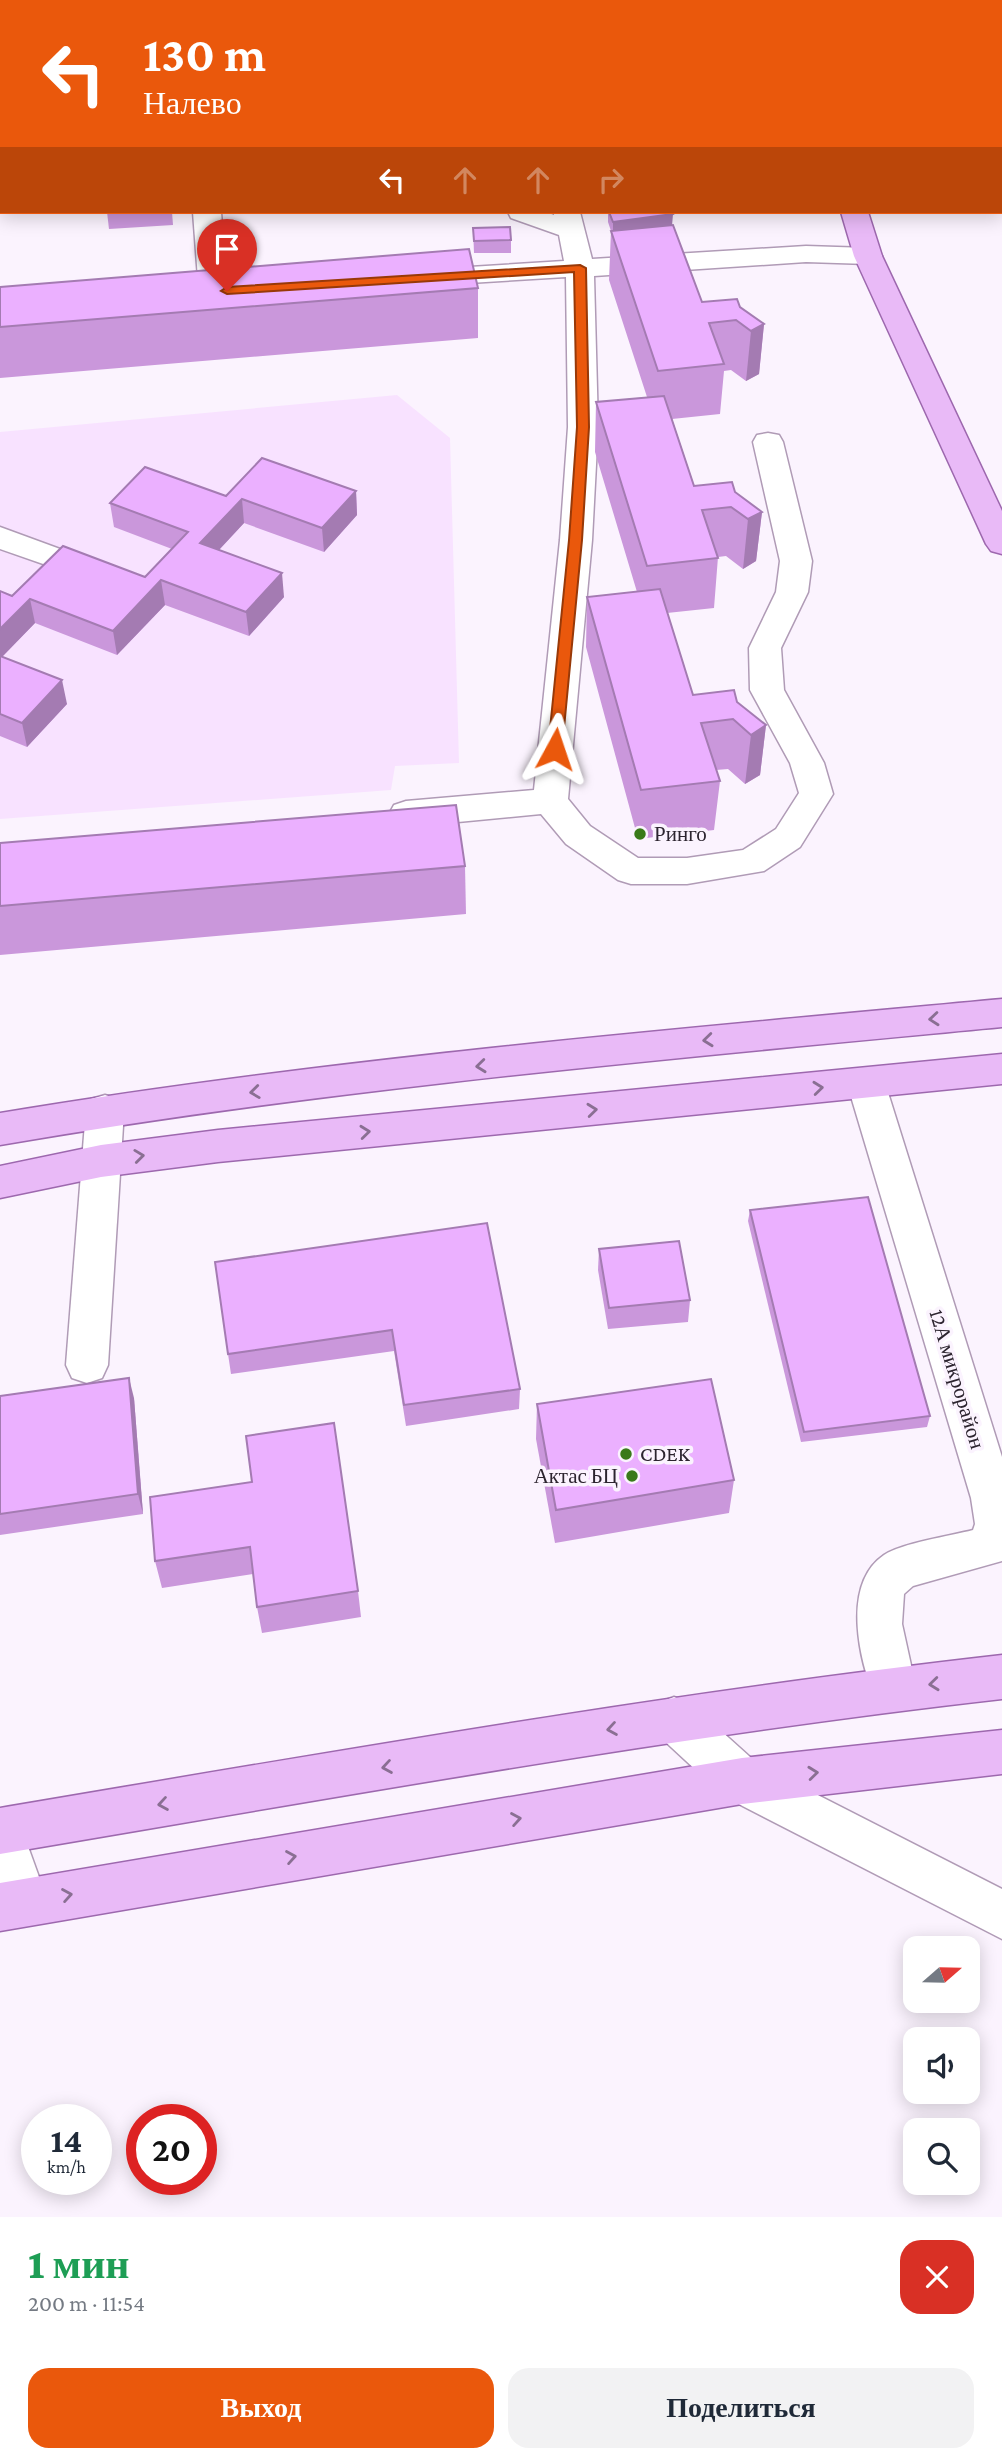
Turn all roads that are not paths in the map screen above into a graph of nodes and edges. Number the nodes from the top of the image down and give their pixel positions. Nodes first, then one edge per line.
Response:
1 (206, 214) edge
2 (532, 214) edge
3 (855, 214) edge
4 (570, 221) edge
5 (868, 256) junction
6 (580, 268) junction
7 (388, 281) edge
8 (214, 292) edge
9 (768, 442) dead end
10 (998, 525) edge
11 (0, 537) edge
12 (49, 556) edge
13 (550, 801) junction
14 (371, 817) edge
15 (1002, 1013) edge
16 (1002, 1069) edge
17 (866, 1083) junction
18 (105, 1110) junction
19 (0, 1129) edge
20 (101, 1161) junction
21 (0, 1182) edge
22 (88, 1366) dead end
23 (1002, 1677) edge
24 (893, 1688) junction
25 (674, 1719) junction
26 (1002, 1752) edge
27 (742, 1781) junction
28 (0, 1832) edge
29 (12, 1905) edge
30 (1002, 1915) edge

1 - 8 street
2 - 4 street
3 - 5 main road
4 - 6 street
5 - 6 street
5 - 10 main road
6 - 7 street
6 - 13 street
9 - 13 street
11 - 12 street
13 - 14 street
15 -> 18 main road
16 - 17 main road
20 -> 17 main road
17 - 24 street, 12А микрорайон
18 - 19 main road
18 - 20 street
20 - 21 main road
20 - 22 street
23 -> 24 main road
24 - 25 main road
25 - 27 street
25 -> 28 main road
27 -> 26 main road
29 -> 27 main road
27 - 30 street
28 - 29 street

